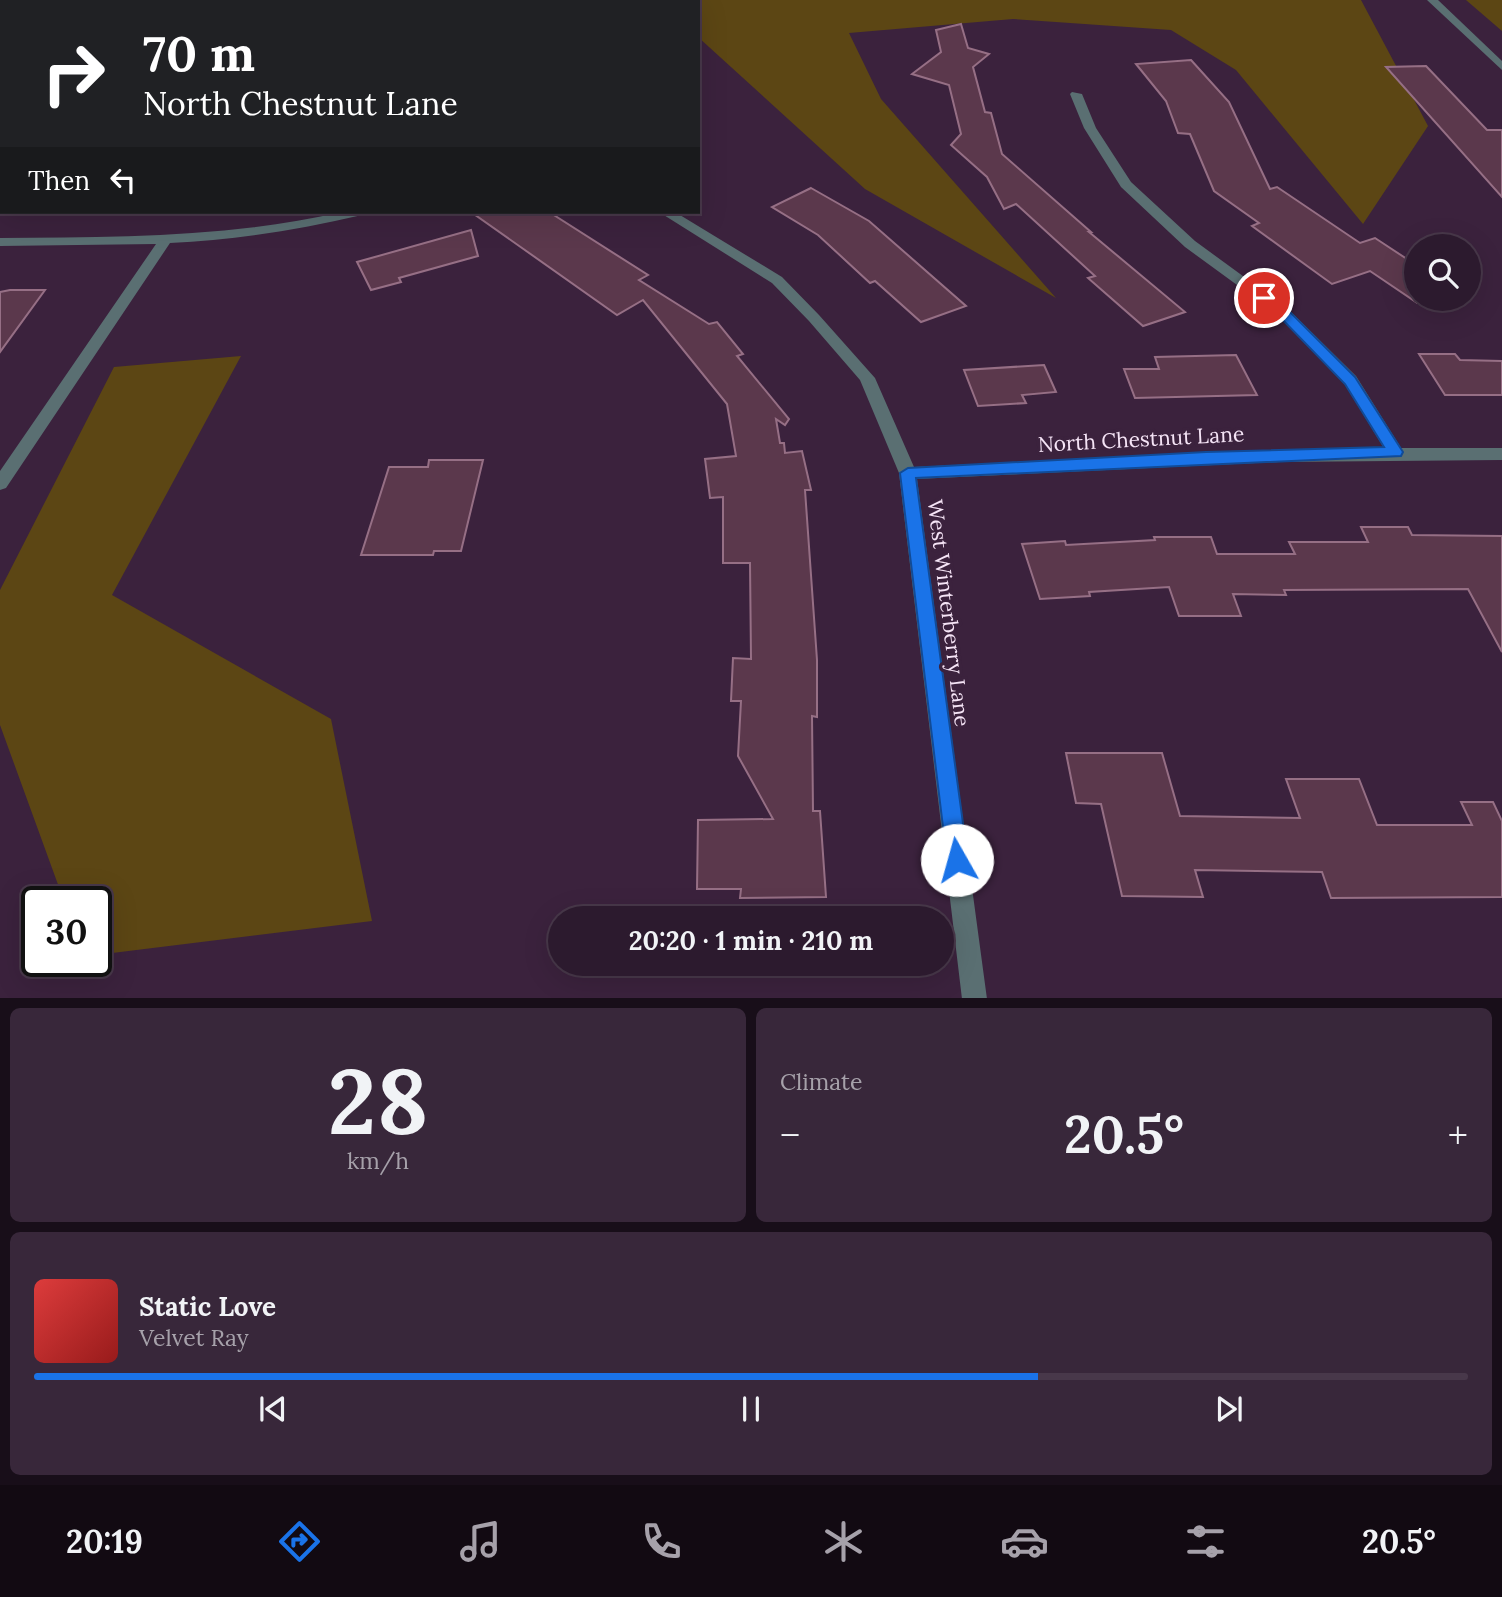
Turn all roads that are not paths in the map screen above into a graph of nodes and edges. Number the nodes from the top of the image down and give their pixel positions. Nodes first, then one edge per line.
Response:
1 (1432, 0) edge
2 (1502, 67) edge
3 (1076, 94) dead end
4 (346, 214) edge
5 (669, 214) edge
6 (165, 240) junction
7 (0, 242) edge
8 (1395, 452) junction
9 (1502, 454) edge
10 (908, 473) junction
11 (0, 484) edge
12 (975, 998) edge

1 - 2 street
3 - 8 street
4 - 6 street
5 - 10 street, West Winterberry Lane
6 - 7 street
6 - 11 street
8 - 9 street, North Chestnut Lane
8 - 10 street, North Chestnut Lane
10 - 12 street, West Winterberry Lane

